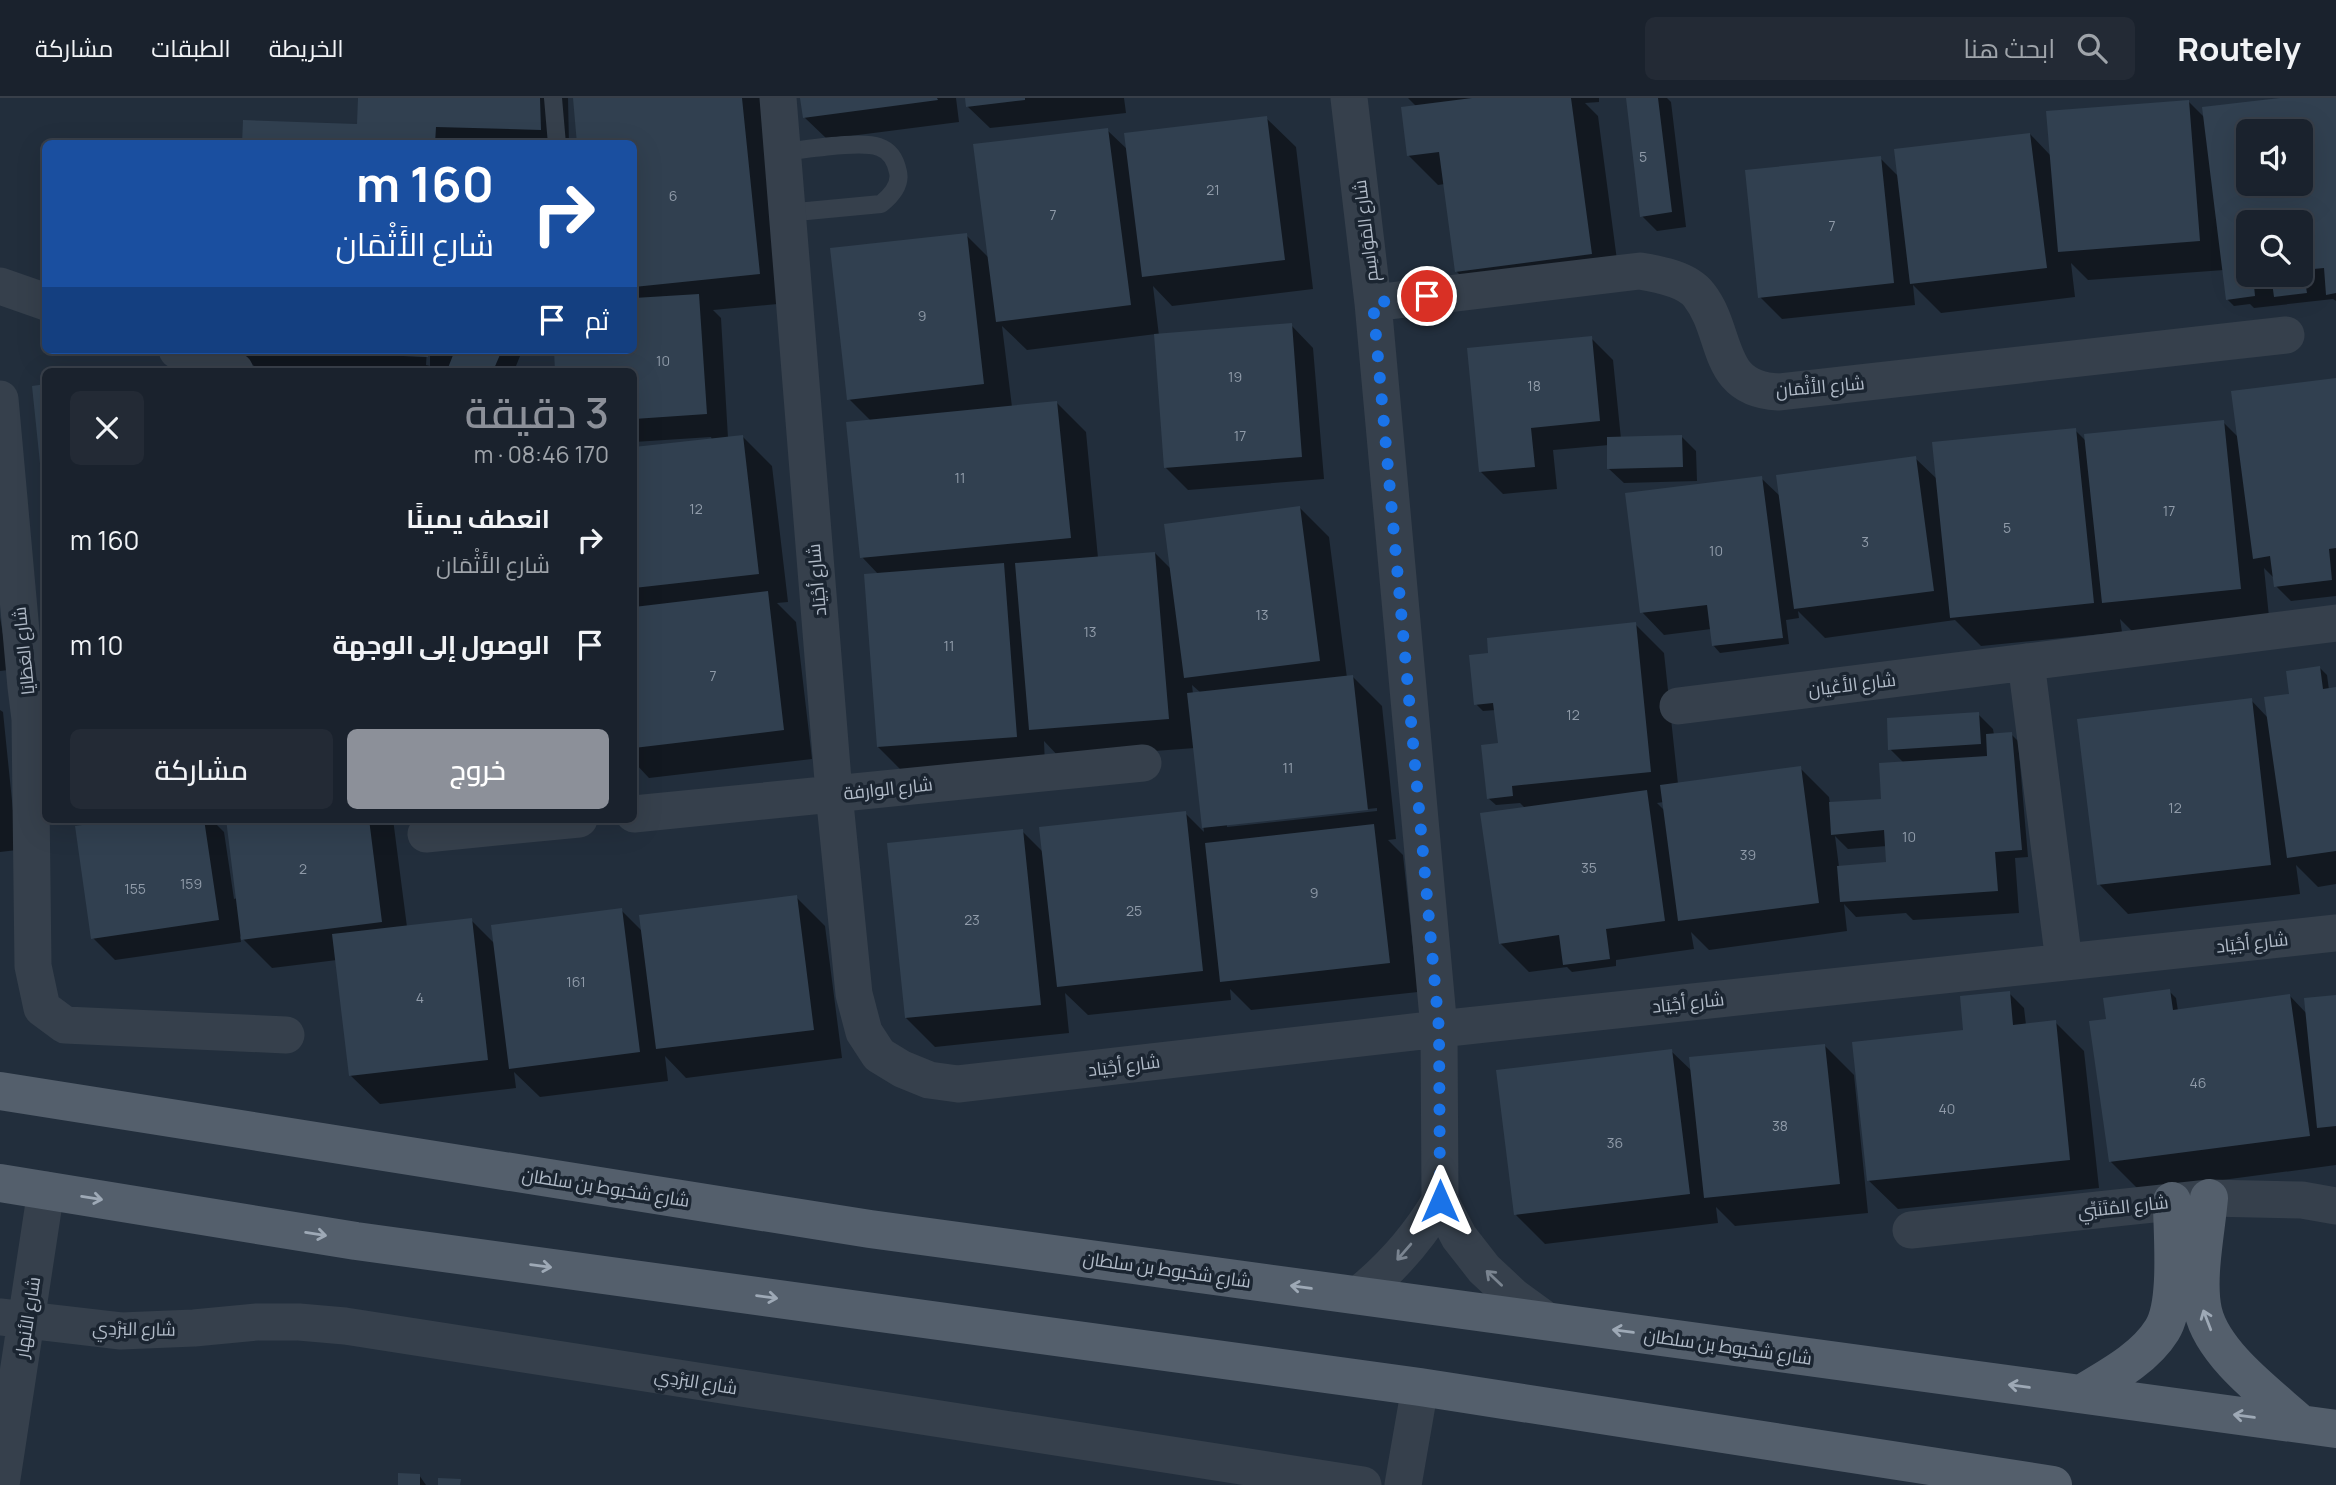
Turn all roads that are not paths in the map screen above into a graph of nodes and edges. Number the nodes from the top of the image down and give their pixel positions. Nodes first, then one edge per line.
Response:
1 (552, 98) edge
2 (778, 98) edge
3 (1349, 98) edge
4 (557, 140) edge
5 (782, 152) junction
6 (786, 213) junction
7 (0, 285) edge
8 (42, 301) edge
9 (1373, 303) junction
10 (2286, 335) dead end
11 (188, 354) edge
12 (227, 368) edge
13 (0, 399) edge
14 (2336, 623) edge
15 (2026, 662) junction
16 (1678, 705) dead end
17 (38, 723) edge
18 (1143, 762) dead end
19 (834, 793) junction
20 (637, 814) edge
21 (538, 823) edge
22 (426, 834) dead end
23 (2336, 933) edge
24 (2064, 962) junction
25 (1439, 1029) junction
26 (286, 1035) dead end
27 (0, 1091) edge
28 (0, 1183) edge
29 (46, 1190) junction
30 (2190, 1200) junction
31 (1440, 1201) junction
32 (2336, 1206) edge
33 (1911, 1230) dead end
34 (1358, 1295) junction
35 (13, 1318) edge
36 (1547, 1321) junction
37 (1420, 1387) junction
38 (2081, 1394) junction
39 (2319, 1427) edge
40 (1, 1485) edge
41 (1363, 1485) edge
42 (1403, 1485) edge
43 (2053, 1485) edge

1 - 4 lane
2 - 5 street, شارع أجْيَاد
3 - 9 street, شارع المَوَاسِم
5 - 6 street, شارع أجْيَاد
5 - 6 lane
6 - 19 street, شارع أجْيَاد
7 - 8 street
9 - 10 street, شارع الأَثْمَان
9 - 25 street, شارع المَوَاسِم
11 - 12 street
13 - 17 street, شارع العَطَايَا
14 - 15 street, شارع الأَعْيان
15 - 16 street, شارع الأَعْيان
15 - 24 street
17 - 26 street, شارع العَطَايَا
18 - 19 street, شارع الوارفة
19 - 20 street, شارع الوارفة
19 - 25 street, شارع أجْيَاد
21 - 22 street
23 - 24 street, شارع أجْيَاد
24 - 25 street, شارع أجْيَاد
25 - 31 street, شارع المَوَاسِم
34 -> 27 main road, شارع شخبوط بن سلطان
28 - 29 main road
29 - 35 street, شارع الأنهار
29 -> 37 main road
30 - 32 street, شارع المُتَنَبِّي
30 - 33 street, شارع المُتَنَبِّي
30 - 38 main road
39 -> 30 main road
31 -> 34 street
36 -> 31 street, شارع المَوَاسِم
34 - 36 main road, شارع شخبوط بن سلطان
35 - 40 street, شارع الأنهار
35 - 41 street, شارع البَرْدِي
38 -> 36 main road, شارع شخبوط بن سلطان
37 - 42 street
37 - 43 main road
39 -> 38 main road, شارع شخبوط بن سلطان

